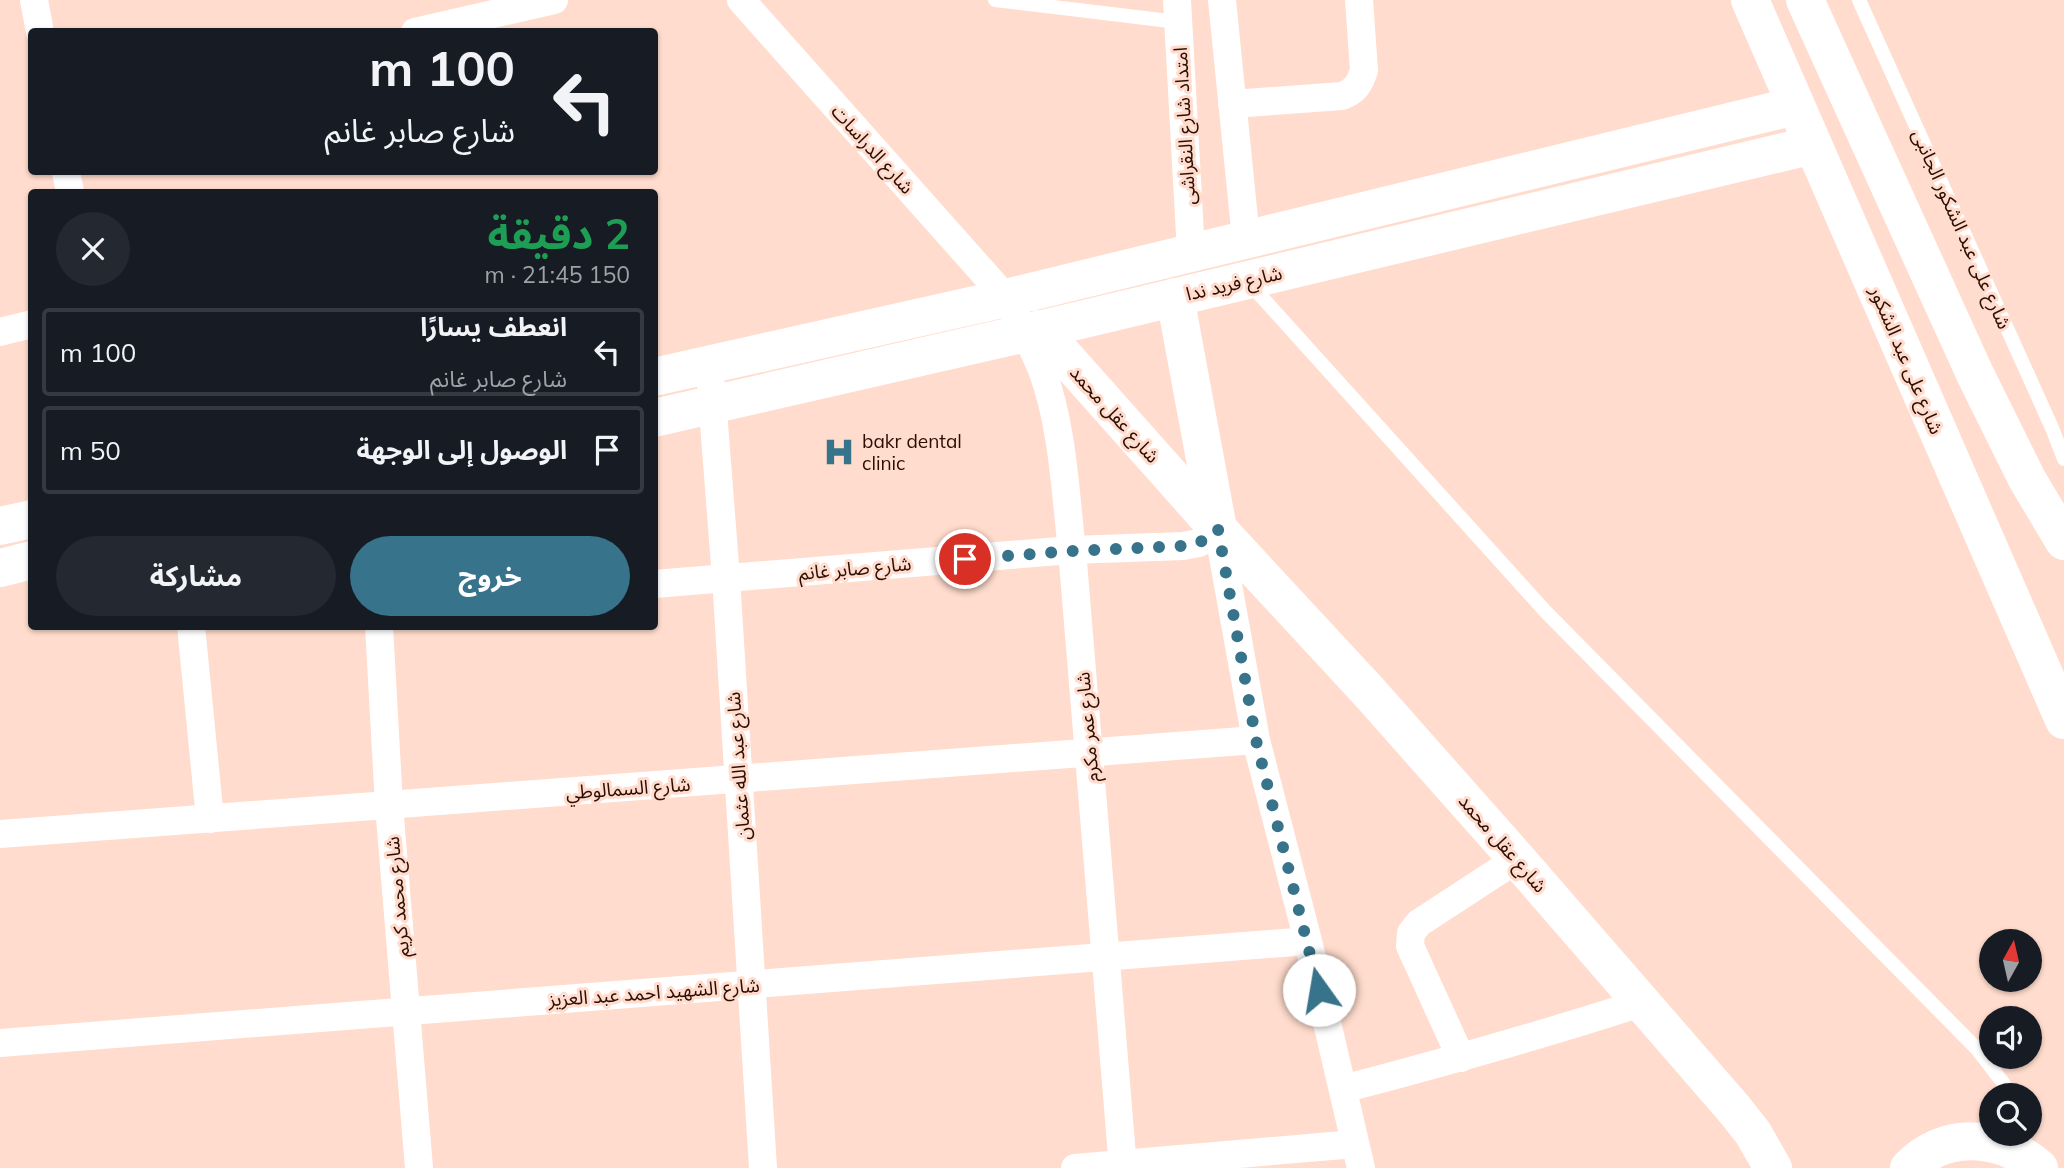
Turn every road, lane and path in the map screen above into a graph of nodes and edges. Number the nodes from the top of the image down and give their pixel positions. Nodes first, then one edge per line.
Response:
1 (34, 0) edge
2 (554, 0) edge
3 (741, 0) edge
4 (995, 0) edge
5 (1222, 0) edge
6 (1359, 0) edge
7 (1749, 0) edge
8 (1805, 0) edge
9 (1859, 0) edge
10 (1177, 11) edge
11 (39, 28) edge
12 (432, 28) edge
13 (1232, 104) junction
14 (1795, 106) junction
15 (1654, 140) junction
16 (1813, 145) junction
17 (1667, 180) junction
18 (1246, 239) junction
19 (1191, 253) junction
20 (1247, 280) junction
21 (1175, 297) junction
22 (1006, 298) junction
23 (28, 325) edge
24 (1033, 331) junction
25 (0, 332) edge
26 (709, 365) junction
27 (658, 376) edge
28 (713, 405) junction
29 (658, 417) edge
30 (2064, 458) edge
31 (28, 520) edge
32 (0, 526) edge
33 (1218, 529) junction
34 (2064, 541) edge
35 (1072, 551) junction
36 (28, 562) edge
37 (0, 568) edge
38 (726, 578) junction
39 (658, 584) edge
40 (191, 630) edge
41 (379, 630) edge
42 (2050, 658) edge
43 (2064, 720) edge
44 (1256, 740) junction
45 (1089, 753) junction
46 (739, 779) junction
47 (389, 805) junction
48 (210, 818) junction
49 (0, 834) edge
50 (1517, 859) junction
51 (1308, 941) junction
52 (1106, 957) junction
53 (752, 984) junction
54 (1641, 1003) junction
55 (406, 1011) junction
56 (0, 1043) edge
57 (1461, 1058) junction
58 (2003, 1083) edge
59 (1343, 1088) junction
60 (1979, 1141) edge
61 (2013, 1146) edge
62 (1358, 1156) edge
63 (1123, 1166) edge
64 (419, 1168) edge
65 (763, 1168) edge
66 (1075, 1168) edge
67 (1773, 1168) edge
68 (1909, 1168) edge
69 (2039, 1168) edge

1 - 11 street
2 - 12 street
3 - 22 street, شارع الدراسات
4 - 10 lane
5 - 13 street
6 - 13 street
7 - 14 street, شارع على عبد الشكور
8 - 34 street
9 - 30 lane, شارع على عبد الشكور الجانبى
10 - 19 street, امتداد شارع النقراشى
13 - 18 street
14 - 15 street, شارع فريد ندا
14 - 16 street, شارع على عبد الشكور
15 - 17 street
15 - 18 street, شارع فريد ندا
16 - 17 street, شارع فريد ندا
16 - 42 street, شارع على عبد الشكور
17 - 20 street, شارع فريد ندا
18 - 19 street, شارع فريد ندا
19 - 22 street, شارع فريد ندا
20 - 21 street, شارع فريد ندا
20 - 58 lane
21 - 24 street, شارع فريد ندا
21 - 33 street
22 - 24 street, شارع عمر مكرم
22 - 26 street, شارع فريد ندا
23 - 25 street
24 - 28 street, شارع فريد ندا
24 - 33 street, شارع عقل محمد
24 - 35 street, شارع عمر مكرم
26 - 27 street, شارع فريد ندا
26 - 28 street, شارع عبد الله عثمان
28 - 29 street, شارع فريد ندا
28 - 38 street, شارع عبد الله عثمان
31 - 32 street
33 - 35 street, شارع صابر غانم
33 - 44 street
33 - 50 street, شارع عقل محمد
35 - 38 street, شارع صابر غانم
35 - 45 street, شارع عمر مكرم
36 - 37 street
38 - 39 street, شارع صابر غانم
38 - 46 street, شارع عبد الله عثمان
40 - 48 street
41 - 47 street, شارع محمد كريم
42 - 43 street, شارع على عبد الشكور
44 - 45 street, شارع السمالوطي
44 - 51 street
45 - 46 street, شارع السمالوطي
45 - 52 street, شارع عمر مكرم
46 - 47 street, شارع السمالوطي
46 - 53 street, شارع عبد الله عثمان
47 - 48 street, شارع السمالوطي
47 - 55 street, شارع محمد كريم
48 - 49 street, شارع السمالوطي
50 - 54 street, شارع عقل محمد
50 - 57 street
51 - 52 street, شارع الشهيد احمد عبد العزيز
51 - 59 street
52 - 53 street, شارع الشهيد احمد عبد العزيز
52 - 63 street, شارع عمر مكرم
53 - 55 street, شارع الشهيد احمد عبد العزيز
53 - 65 street, شارع عبد الله عثمان
54 - 57 street
54 - 67 street, شارع عقل محمد
55 - 56 street, شارع الشهيد احمد عبد العزيز
55 - 64 street, شارع محمد كريم
57 - 59 street
59 - 62 street
60 - 68 street
61 - 69 street
62 - 63 street
63 - 66 street

